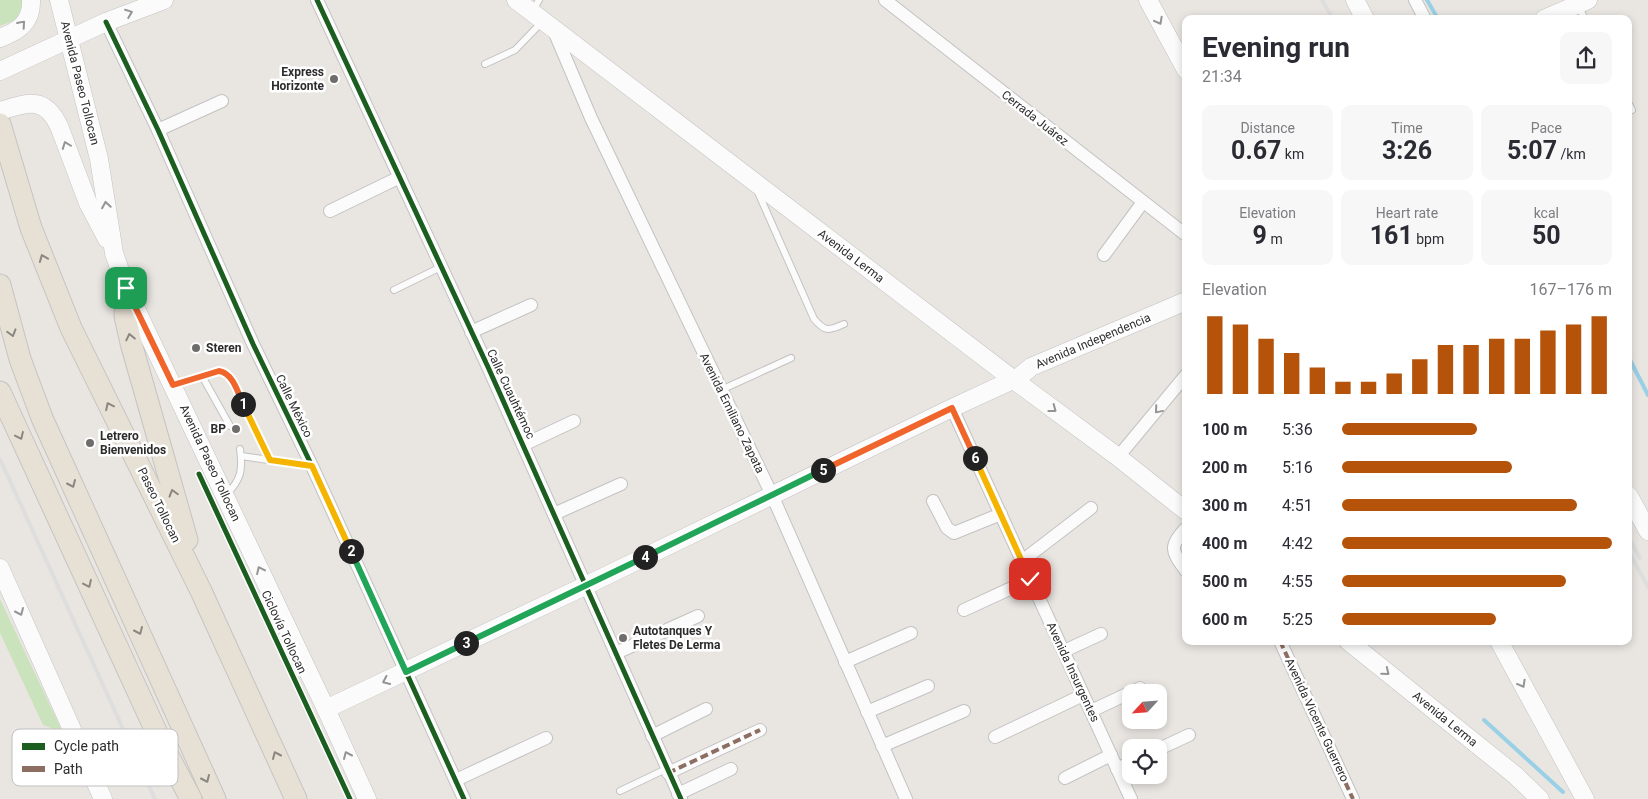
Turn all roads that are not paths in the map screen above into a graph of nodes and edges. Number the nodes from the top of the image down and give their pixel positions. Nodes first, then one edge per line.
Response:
1 (31, 0) edge
2 (59, 0) edge
3 (162, 0) edge
4 (317, 0) edge
5 (516, 0) edge
6 (884, 0) edge
7 (1148, 0) edge
8 (1355, 0) edge
9 (1414, 0) edge
10 (1576, 11) edge
11 (1363, 15) edge
12 (1423, 15) edge
13 (1560, 15) edge
14 (542, 16) edge
15 (106, 22) junction
16 (0, 38) edge
17 (68, 39) junction
18 (1182, 63) edge
19 (485, 64) dead end
20 (0, 71) edge
21 (222, 101) dead end
22 (0, 111) edge
23 (0, 125) edge
24 (158, 130) junction
25 (400, 177) junction
26 (753, 181) junction
27 (1143, 202) junction
28 (330, 212) dead end
29 (1182, 231) edge
30 (114, 253) junction
31 (1104, 255) dead end
32 (441, 267) junction
33 (0, 286) edge
34 (126, 288) junction
35 (394, 290) dead end
36 (1182, 303) edge
37 (531, 306) dead end
38 (844, 324) dead end
39 (471, 332) junction
40 (790, 358) dead end
41 (1021, 375) junction
42 (202, 376) junction
43 (1182, 380) edge
44 (173, 385) junction
45 (721, 390) junction
46 (0, 392) edge
47 (952, 408) junction
48 (574, 421) dead end
49 (230, 426) dead end
50 (523, 445) junction
51 (1123, 451) junction
52 (270, 460) junction
53 (312, 466) junction
54 (622, 484) dead end
55 (772, 495) junction
56 (225, 496) junction
57 (933, 501) dead end
58 (1632, 502) edge
59 (1091, 508) dead end
60 (1182, 508) edge
61 (554, 514) junction
62 (1001, 514) junction
63 (1648, 531) edge
64 (1182, 533) edge
65 (1022, 561) junction
66 (1182, 565) edge
67 (0, 568) edge
68 (1030, 579) junction
69 (586, 585) junction
70 (201, 591) junction
71 (964, 610) dead end
72 (698, 616) dead end
73 (911, 633) dead end
74 (1101, 634) dead end
75 (1282, 645) edge
76 (1353, 645) edge
77 (1501, 645) edge
78 (1064, 652) junction
79 (616, 653) junction
80 (845, 662) junction
81 (406, 672) junction
82 (928, 686) dead end
83 (1083, 695) junction
84 (1122, 696) edge
85 (326, 709) junction
86 (706, 709) dead end
87 (964, 711) dead end
88 (1091, 711) junction
89 (867, 712) junction
90 (72, 729) edge
91 (155, 729) edge
92 (760, 730) dead end
93 (1189, 735) dead end
94 (652, 736) junction
95 (995, 737) dead end
96 (546, 738) dead end
97 (882, 746) junction
98 (1167, 746) edge
99 (1111, 755) junction
100 (1122, 766) edge
101 (731, 769) dead end
102 (1117, 769) junction
103 (667, 771) junction
104 (178, 774) edge
105 (1065, 778) dead end
106 (456, 780) junction
107 (97, 786) edge
108 (620, 791) dead end
109 (680, 797) edge
110 (103, 799) edge
111 (191, 799) edge
112 (215, 799) edge
113 (296, 799) edge
114 (367, 799) edge
115 (464, 799) edge
116 (906, 799) edge
117 (1131, 799) edge
118 (1353, 799) edge
119 (1540, 799) edge
120 (1585, 799) edge

16 -> 1 main road
2 - 17 main road, Avenida Paseo Tollocan
15 -> 3 main road
4 - 25 street, Calle Cuauhtémoc
5 - 14 main road, Avenida Lerma
6 - 27 street, Cerrada Juárez
7 -> 18 main road
8 - 11 main road
9 - 12 street
10 - 13 main road
14 - 19 lane
14 - 26 main road, Avenida Lerma
14 - 45 street, Avenida Emiliano Zapata
15 - 17 main road
15 - 24 street, Calle México
17 - 20 main road
30 -> 17 main road, Avenida Paseo Tollocan
21 - 24 street
30 -> 22 main road
70 -> 23 highway, Paseo Tollocan
24 - 53 street, Calle México
25 - 28 street
25 - 32 street, Calle Cuauhtémoc
26 - 38 lane
26 - 41 main road, Avenida Lerma
27 - 29 street, Cerrada Juárez
27 - 31 street
30 - 34 main road, Avenida Paseo Tollocan
32 - 35 lane
32 - 39 street, Calle Cuauhtémoc
33 -> 112 highway
34 - 44 main road, Avenida Paseo Tollocan
70 -> 34 highway
36 - 41 main road, Avenida Independencia
37 - 39 street
39 - 50 street, Calle Cuauhtémoc
40 - 45 lane
41 - 47 main road, Avenida Independencia
41 -> 51 main road, Avenida Lerma
42 - 44 lane
42 - 49 lane
42 - 52 lane
43 -> 51 street
44 - 56 main road, Avenida Paseo Tollocan
45 - 55 street, Avenida Emiliano Zapata
46 -> 91 highway
47 - 55 main road, Avenida Independencia
47 - 62 street, Avenida Insurgentes
48 - 50 street
50 - 61 street, Calle Cuauhtémoc
51 - 60 main road, Avenida Lerma
52 - 53 lane
52 - 56 lane
53 - 81 street, Calle México
54 - 61 street
55 - 69 main road, Avenida Independencia
55 - 80 street, Avenida Emiliano Zapata
85 -> 56 main road, Avenida Paseo Tollocan
57 - 62 street
58 - 63 main road
59 - 65 street
61 - 69 street, Calle Cuauhtémoc
62 - 65 street, Avenida Insurgentes
64 - 66 street
65 - 68 street, Avenida Insurgentes
67 -> 90 main road
68 - 71 street
68 - 78 street, Avenida Insurgentes
69 - 79 street, Calle Cuauhtémoc
69 - 81 main road, Avenida Independencia
113 -> 70 highway, Paseo Tollocan
72 - 79 street
73 - 80 street
74 - 78 street
75 - 118 street, Avenida Vicente Guerrero
76 -> 119 main road, Avenida Lerma
77 -> 120 main road
78 - 83 street, Avenida Insurgentes
79 - 94 street, Calle Cuauhtémoc
80 - 89 street, Avenida Emiliano Zapata
81 -> 85 main road, Avenida Independencia
81 - 106 street, Calle México
82 - 89 street
83 - 88 street, Avenida Insurgentes
83 - 95 street
84 - 88 street
114 -> 85 main road, Avenida Paseo Tollocan
86 - 94 street
87 - 97 street
88 - 99 street, Avenida Insurgentes
89 - 97 street, Avenida Emiliano Zapata
92 - 103 street
93 - 98 street
94 - 103 street, Calle Cuauhtémoc
96 - 106 street
97 - 116 street, Avenida Emiliano Zapata
99 - 102 street, Avenida Insurgentes
99 - 105 street
100 - 102 street
101 - 109 street
102 - 117 street, Avenida Insurgentes
103 - 108 lane
103 - 109 street, Calle Cuauhtémoc
104 -> 111 highway
106 - 115 street, Calle México
107 -> 110 main road

